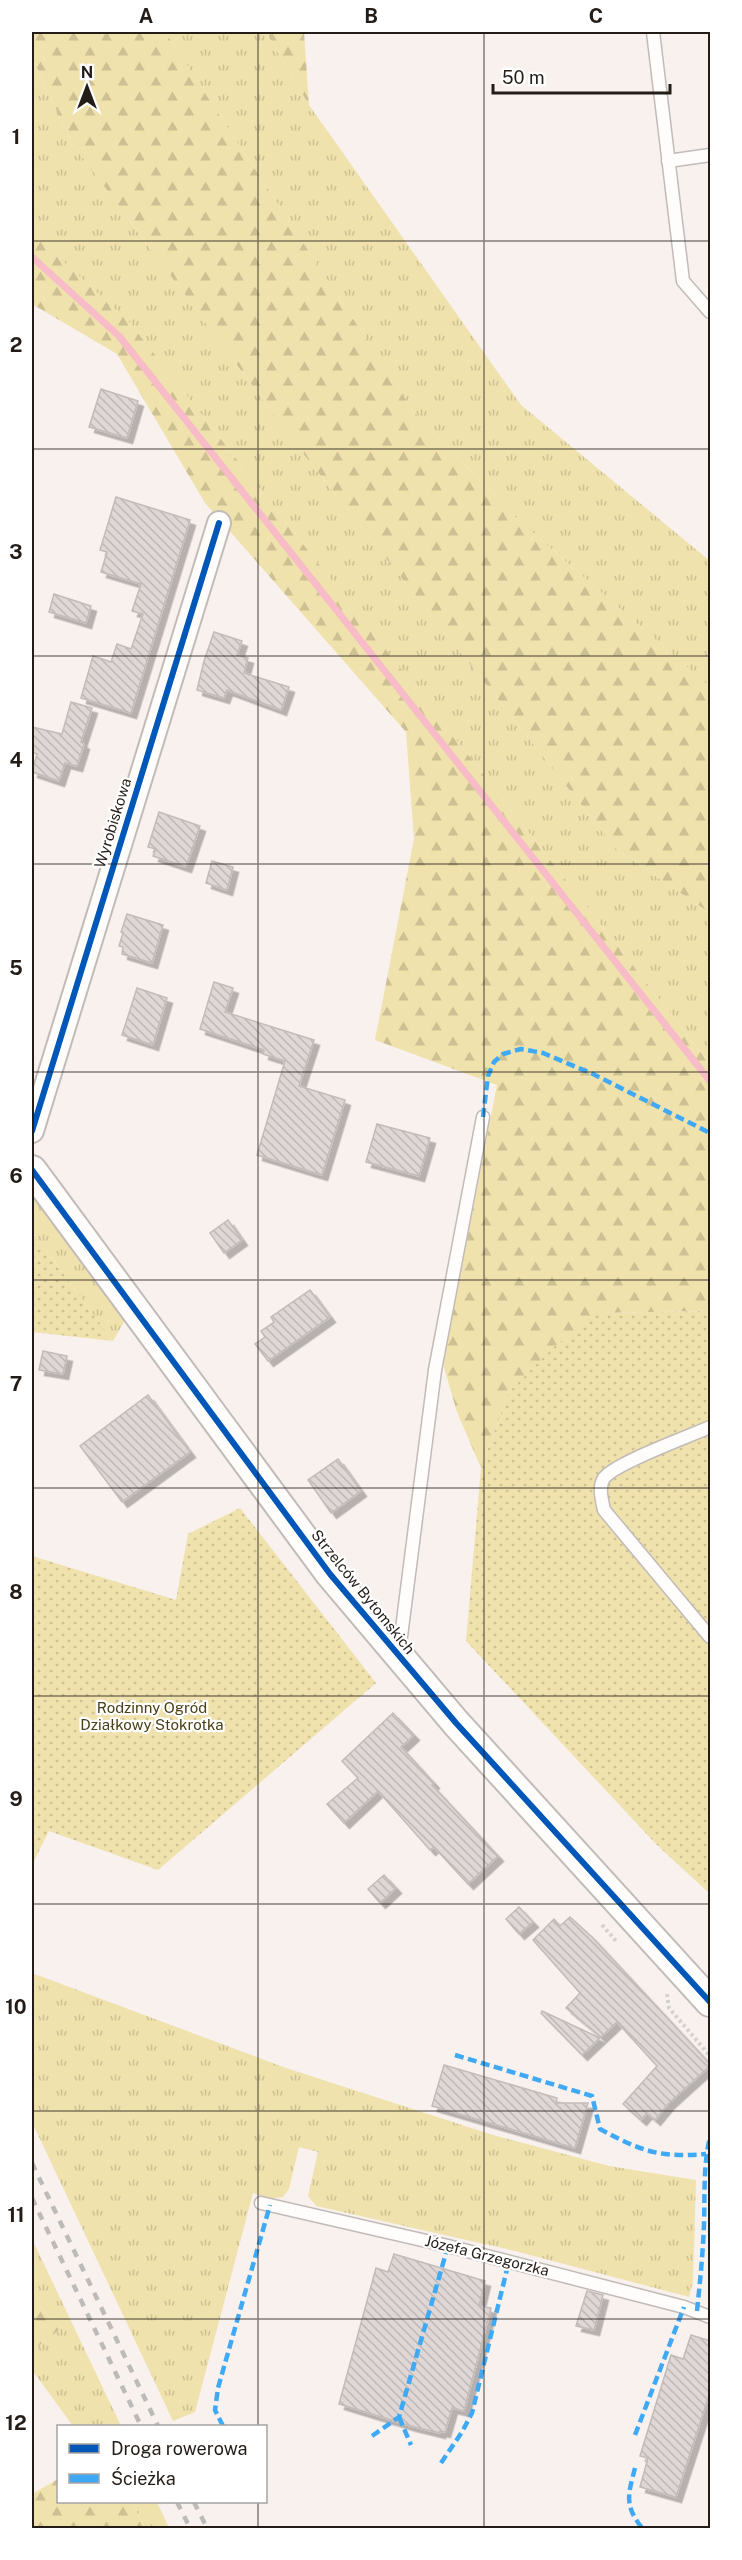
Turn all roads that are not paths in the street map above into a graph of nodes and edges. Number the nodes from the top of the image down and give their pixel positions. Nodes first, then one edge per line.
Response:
1 (653, 32) edge
2 (711, 155) edge
3 (668, 161) junction
4 (711, 312) edge
5 (219, 523) dead end
6 (483, 1116) dead end
7 (32, 1131) edge
8 (32, 1170) edge
9 (711, 1427) edge
10 (711, 1637) edge
11 (398, 1657) junction
12 (711, 2002) edge
13 (261, 2203) dead end
14 (711, 2317) edge

1 - 3 lane
2 - 3 lane
3 - 4 lane
5 - 7 street, Wyrobiskowa
6 - 11 lane
8 - 11 street, Strzelców Bytomskich
9 - 10 lane
11 - 12 street, Strzelców Bytomskich
13 - 14 lane, Józefa Grzegorzka

